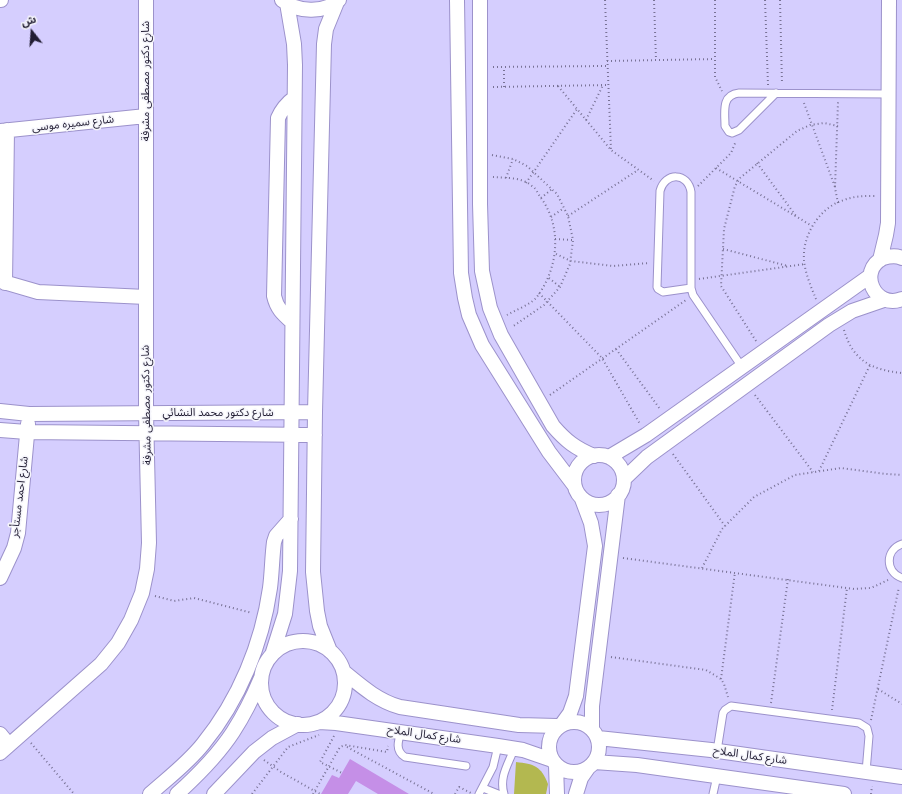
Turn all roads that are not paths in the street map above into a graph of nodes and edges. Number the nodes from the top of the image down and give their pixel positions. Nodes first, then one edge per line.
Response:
1 (146, 0) edge
2 (457, 0) edge
3 (480, 0) edge
4 (889, 0) edge
5 (338, 1) edge
6 (284, 2) edge
7 (779, 93) junction
8 (888, 94) junction
9 (294, 98) junction
10 (146, 116) junction
11 (3, 131) edge
12 (902, 258) edge
13 (880, 260) junction
14 (870, 276) junction
15 (2, 282) edge
16 (691, 288) junction
17 (146, 297) junction
18 (884, 300) junction
19 (901, 301) edge
20 (292, 322) junction
21 (742, 367) junction
22 (0, 411) edge
23 (292, 412) junction
24 (315, 412) junction
25 (146, 413) junction
26 (29, 414) junction
27 (0, 430) edge
28 (27, 432) junction
29 (147, 434) junction
30 (292, 435) junction
31 (315, 436) junction
32 (594, 456) junction
33 (609, 457) junction
34 (624, 479) junction
35 (574, 485) junction
36 (618, 495) junction
37 (582, 499) junction
38 (291, 519) junction
39 (902, 544) edge
40 (3, 563) edge
41 (899, 577) edge
42 (0, 578) edge
43 (330, 651) junction
44 (272, 655) junction
45 (344, 672) junction
46 (262, 678) junction
47 (298, 724) junction
48 (560, 725) junction
49 (322, 728) junction
50 (397, 731) junction
51 (595, 733) junction
52 (0, 734) edge
53 (498, 746) junction
54 (4, 749) edge
55 (514, 749) junction
56 (717, 751) junction
57 (554, 763) junction
58 (591, 765) junction
59 (466, 766) dead end
60 (866, 772) junction
61 (717, 776) junction
62 (902, 777) edge
63 (481, 791) edge
64 (150, 794) edge
65 (177, 794) edge
66 (214, 794) edge
67 (498, 794) edge
68 (504, 794) edge
69 (557, 794) edge
70 (576, 794) edge
71 (713, 794) edge
72 (844, 794) edge

1 - 10 street, شارع دكتور مصطفى مشرفة
2 - 35 street
3 - 32 street
4 - 8 street
5 - 6 street
5 - 24 street
6 - 9 street
7 - 7 lane
7 - 8 lane
8 - 13 street
9 - 20 street
9 - 20 street
10 - 11 street, شارع سميره موسى
10 - 17 street, شارع دكتور مصطفى مشرفة
11 - 15 street
12 - 13 street
13 - 14 street
14 - 18 street
14 - 21 street
15 - 17 street
16 - 16 lane
16 - 21 lane
17 - 25 street, شارع دكتور مصطفى مشرفة
18 - 19 street
18 - 34 street
20 - 23 street
21 - 33 street
22 - 26 street, شارع دكتور محمد النشائي
23 - 24 street, شارع دكتور محمد النشائي
23 - 25 street, شارع دكتور محمد النشائي
23 - 30 street
24 - 31 street
25 - 26 street, شارع دكتور محمد النشائي
25 - 29 street, شارع دكتور مصطفى مشرفة
26 - 28 street, شارع احمد مستأجر
27 - 28 street, شارع دكتور محمد النشائي
28 - 29 street, شارع دكتور محمد النشائي
28 - 40 street, شارع احمد مستأجر
29 - 30 street, شارع دكتور محمد النشائي
29 - 54 street, شارع دكتور مصطفى مشرفة
30 - 31 street, شارع دكتور محمد النشائي
30 - 38 street
31 - 43 street
32 - 33 street
32 - 35 street
33 - 34 street
34 - 36 street
35 - 37 street
36 - 37 street
36 - 51 street
37 - 48 street
38 - 44 street
38 - 64 street
39 - 41 lane
40 - 42 street, شارع احمد مستأجر
43 - 44 street
43 - 45 street
44 - 46 street
45 - 48 street, شارع كمال الملاح
45 - 49 street
46 - 47 street
46 - 65 street
47 - 49 street
47 - 66 street
48 - 51 street
48 - 57 street
49 - 50 street, شارع كمال الملاح
50 - 53 street, شارع كمال الملاح
50 - 59 lane
51 - 56 street, شارع كمال الملاح
51 - 58 street
52 - 54 street
53 - 55 street, شارع كمال الملاح
53 - 63 lane
55 - 57 street, شارع كمال الملاح
55 - 68 lane
56 - 60 street, شارع كمال الملاح
56 - 60 lane
57 - 58 street
57 - 69 street
58 - 61 street
58 - 70 street
60 - 62 street, شارع كمال الملاح
61 - 71 lane
61 - 72 street
63 - 67 lane

